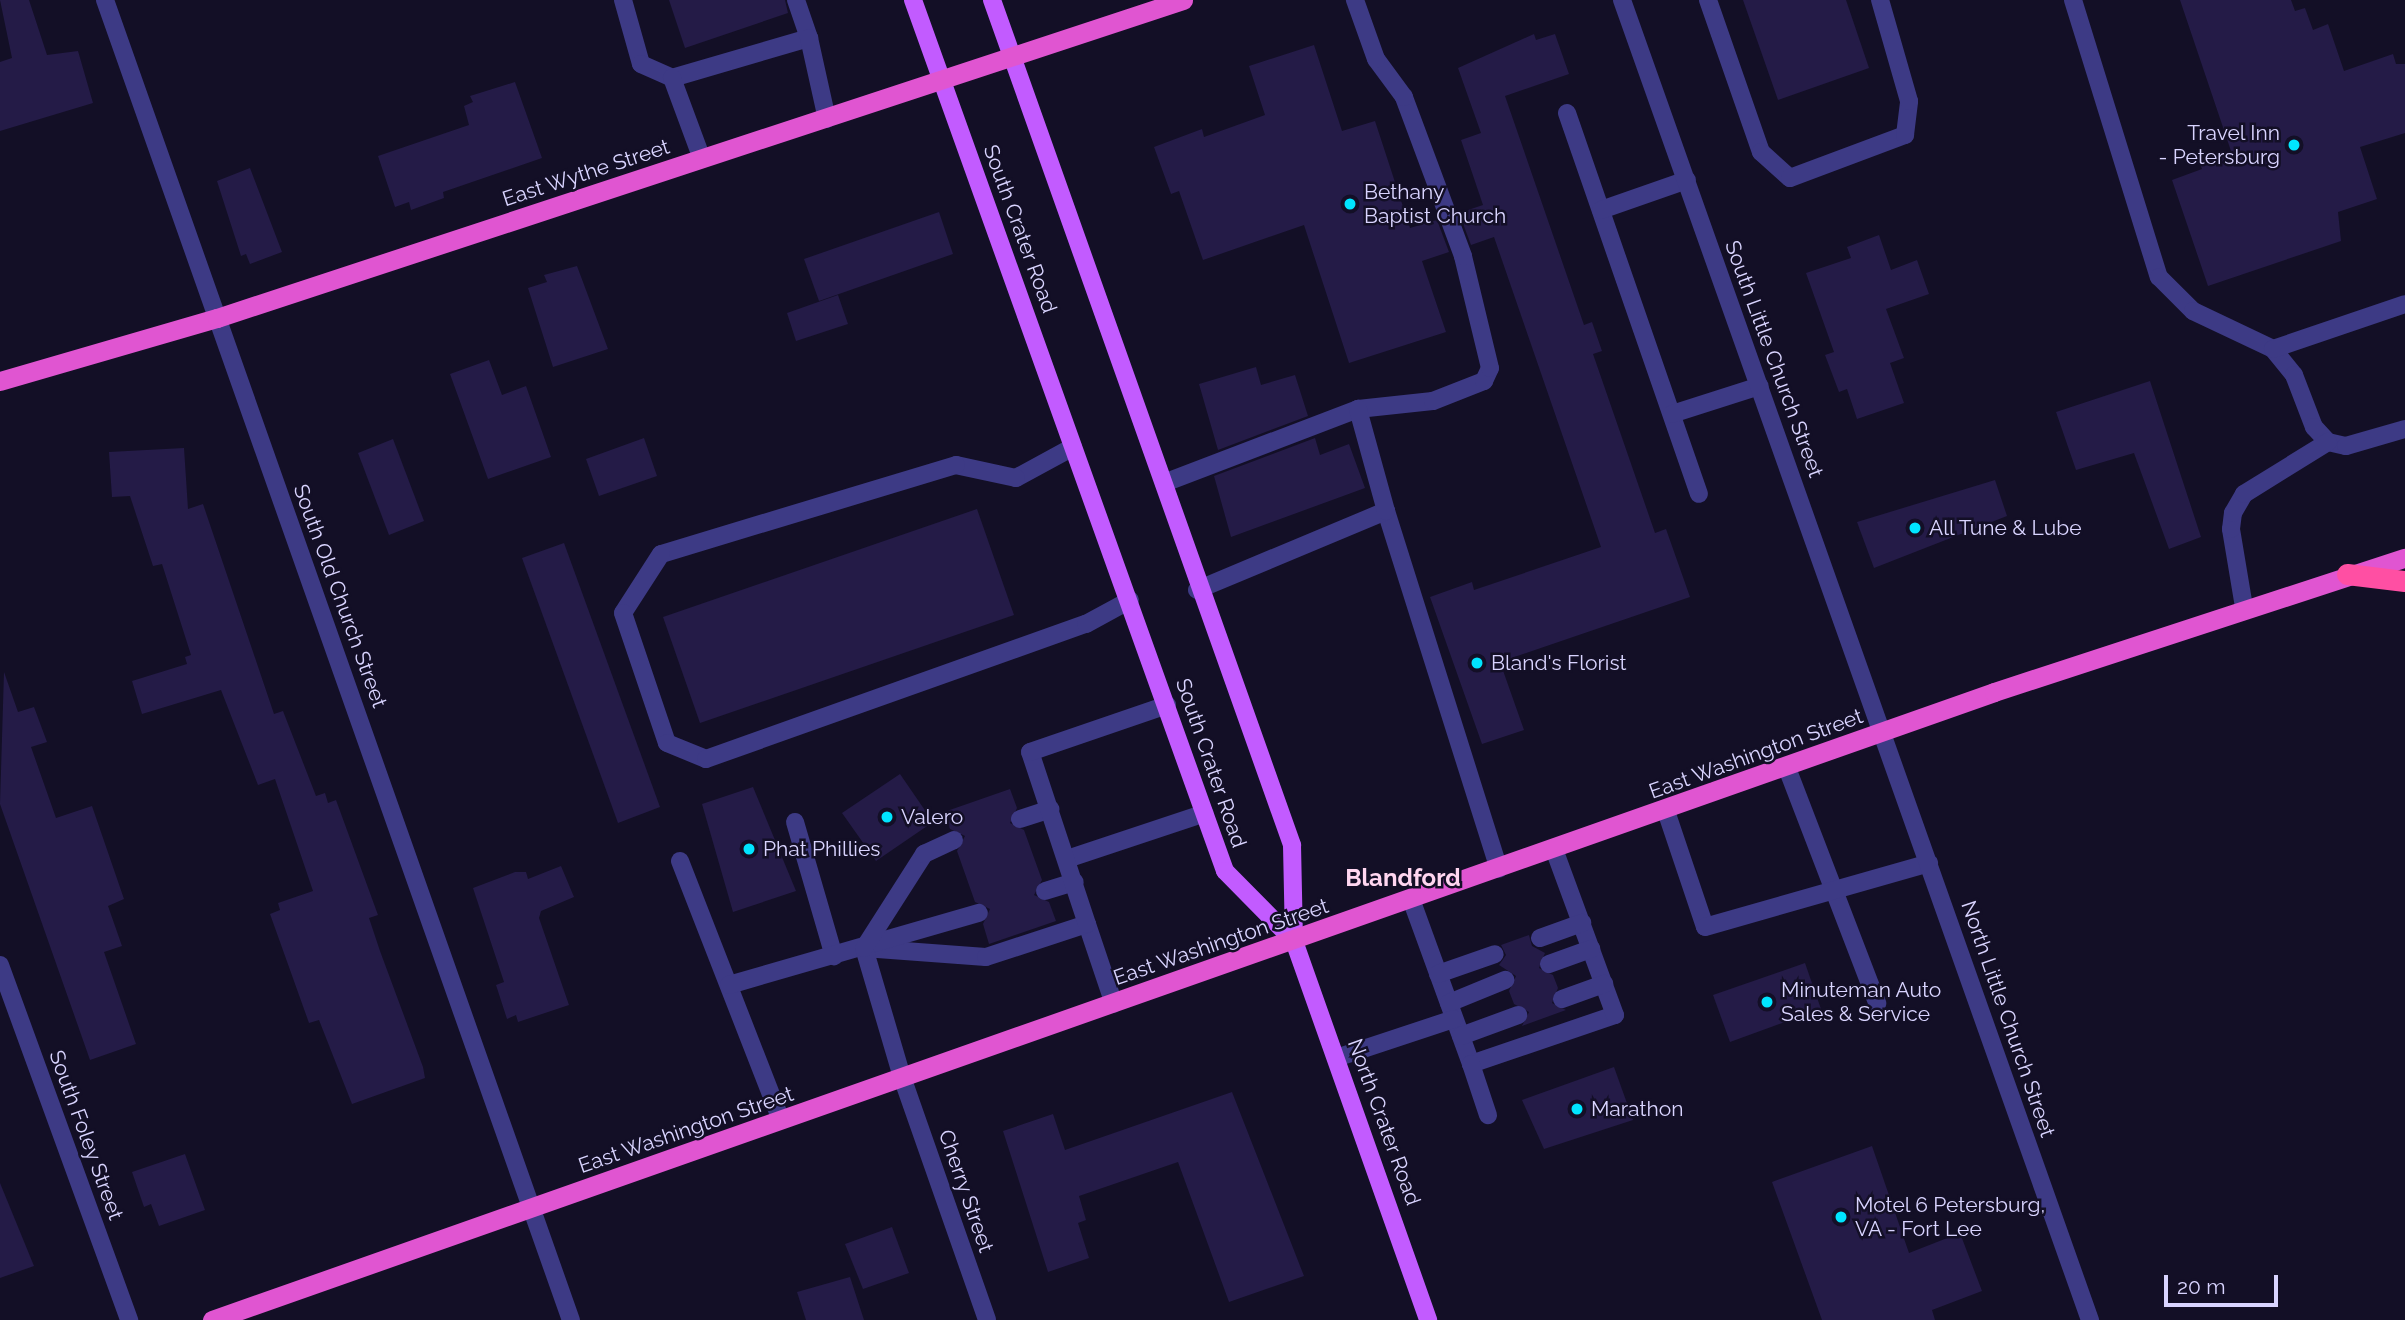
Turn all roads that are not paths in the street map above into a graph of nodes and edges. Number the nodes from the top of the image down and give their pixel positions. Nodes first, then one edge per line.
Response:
1 (105, 0) edge
2 (623, 0) edge
3 (796, 0) edge
4 (913, 0) edge
5 (992, 0) edge
6 (1183, 0) edge
7 (1355, 0) edge
8 (1622, 0) edge
9 (1709, 0) edge
10 (1880, 0) edge
11 (2073, 0) edge
12 (809, 37) junction
13 (1011, 56) junction
14 (671, 78) junction
15 (941, 82) junction
16 (1567, 113) dead end
17 (827, 119) junction
18 (702, 159) junction
19 (1687, 180) junction
20 (1601, 210) junction
21 (2405, 304) edge
22 (217, 318) junction
23 (2273, 349) junction
24 (0, 381) edge
25 (1760, 386) junction
26 (1358, 410) junction
27 (1672, 414) junction
28 (2405, 429) edge
29 (2328, 442) junction
30 (1073, 447) junction
31 (1164, 483) junction
32 (1699, 494) dead end
33 (1386, 511) junction
34 (2405, 558) edge
35 (2347, 574) junction
36 (2405, 581) edge
37 (1197, 590) junction
38 (1129, 600) junction
39 (2244, 607) junction
40 (1167, 705) junction
41 (1884, 733) junction
42 (1787, 768) junction
43 (1050, 809) junction
44 (1666, 811) junction
45 (1205, 813) junction
46 (1020, 819) dead end
47 (795, 822) dead end
48 (954, 840) dead end
49 (1554, 849) junction
50 (1067, 859) junction
51 (680, 862) dead end
52 (1929, 863) junction
53 (1499, 869) junction
54 (1075, 882) junction
55 (1835, 890) junction
56 (1045, 891) dead end
57 (1411, 899) junction
58 (979, 913) dead end
59 (1582, 923) junction
60 (1087, 924) junction
61 (1539, 938) dead end
62 (1294, 941) junction
63 (864, 948) junction
64 (1591, 949) junction
65 (1495, 954) dead end
66 (834, 956) junction
67 (1549, 964) dead end
68 (0, 965) edge
69 (1438, 974) junction
70 (1505, 980) dead end
71 (1604, 984) junction
72 (729, 985) junction
73 (1562, 999) dead end
74 (1877, 1003) dead end
75 (1114, 1004) junction
76 (1518, 1015) dead end
77 (1455, 1019) junction
78 (1336, 1058) junction
79 (1471, 1064) junction
80 (902, 1077) junction
81 (1488, 1115) dead end
82 (781, 1120) junction
83 (535, 1207) junction
84 (130, 1320) edge
85 (212, 1320) edge
86 (571, 1320) edge
87 (987, 1320) edge
88 (1428, 1320) edge
89 (2090, 1320) edge

1 - 22 street, South Old Church Street
2 - 14 street
3 - 12 street
4 - 15 main road, South Crater Road
5 - 13 main road
6 - 13 highway, East Wythe Street
7 - 26 street
8 - 19 street, South Little Church Street
9 - 10 street
11 - 23 street
12 - 14 street
12 - 17 street
13 - 15 highway, East Wythe Street
13 - 31 main road
14 - 18 street
15 - 17 highway, East Wythe Street
15 - 30 main road, South Crater Road
16 - 20 street
17 - 18 highway, East Wythe Street
18 - 22 highway, East Wythe Street
19 - 20 street
19 - 25 street, South Little Church Street
20 - 27 street
21 - 23 street
22 - 24 highway, East Wythe Street
22 - 83 street, South Old Church Street
23 - 29 street
25 - 27 street
25 - 41 street, South Little Church Street
26 - 31 street
26 - 33 street
27 - 32 street
28 - 29 street
29 - 39 street
30 - 38 main road, South Crater Road
30 - 38 street
31 - 37 main road
33 - 37 street
33 - 53 street
34 - 35 highway, East Washington Street
35 - 36 highway
35 - 39 highway, East Washington Street
37 - 62 main road
38 - 40 main road, South Crater Road
39 - 41 highway, East Washington Street
40 - 43 street
40 - 45 main road, South Crater Road
41 - 42 highway, East Washington Street
41 - 52 street, North Little Church Street
42 - 44 highway, East Washington Street
42 - 55 street
43 - 46 street
43 - 50 street
44 - 49 highway, East Washington Street
44 - 55 street
45 - 50 street
45 - 62 main road, South Crater Road
47 - 66 street
48 - 63 street
49 - 53 highway, East Washington Street
49 - 59 street
50 - 54 street
51 - 72 street
52 - 55 street
52 - 89 street, North Little Church Street
53 - 57 highway, East Washington Street
54 - 56 street
54 - 60 street
55 - 74 street
57 - 62 highway, East Washington Street
57 - 69 street
58 - 63 street
59 - 61 street
59 - 64 street
60 - 63 street
60 - 75 street
62 - 75 highway, East Washington Street
62 - 78 main road, North Crater Road
63 - 66 street
63 - 80 street, Cherry Street
64 - 67 street
64 - 71 street
65 - 69 street
66 - 72 street
68 - 84 street, South Foley Street
69 - 77 street
70 - 77 street
71 - 73 street
71 - 79 street
72 - 82 street
75 - 80 highway, East Washington Street
76 - 77 street
77 - 78 street
77 - 79 street
78 - 88 main road, North Crater Road
79 - 81 street
80 - 82 highway, East Washington Street
80 - 87 street, Cherry Street
82 - 83 highway, East Washington Street
83 - 85 highway, East Washington Street
83 - 86 street, South Old Church Street

